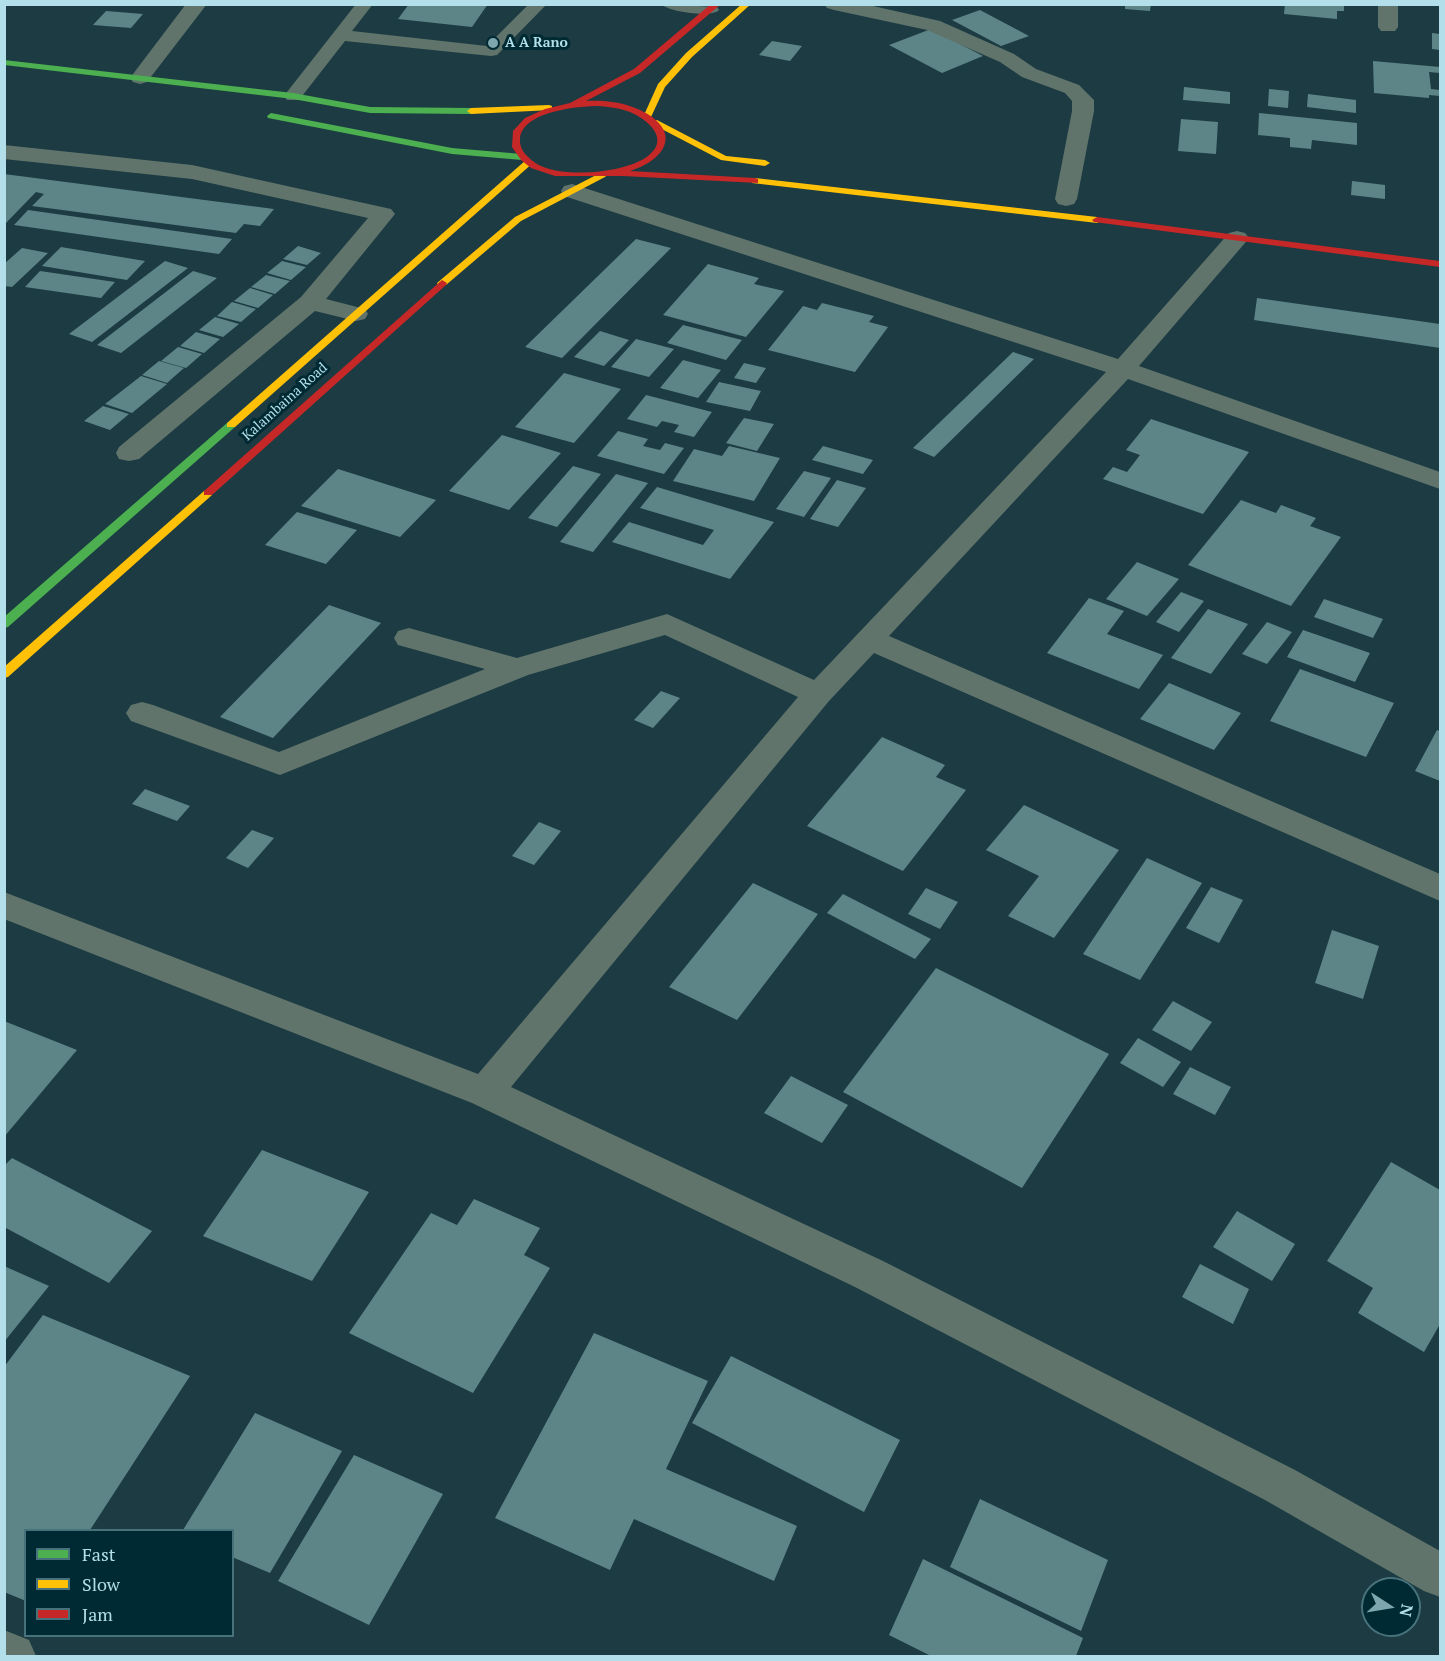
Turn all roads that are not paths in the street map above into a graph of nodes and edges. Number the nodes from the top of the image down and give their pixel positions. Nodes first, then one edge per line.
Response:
1 (197, 4) edge
2 (365, 4) edge
3 (539, 4) edge
4 (669, 4) edge
5 (747, 4) edge
6 (834, 4) edge
7 (1388, 4) edge
8 (714, 7) edge
9 (1388, 27) dead end
10 (339, 35) junction
11 (4, 62) edge
12 (140, 78) junction
13 (293, 96) junction
14 (573, 104) junction
15 (557, 107) junction
16 (260, 115) dead end
17 (652, 119) junction
18 (4, 152) edge
19 (526, 160) junction
20 (779, 165) dead end
21 (609, 174) junction
22 (572, 190) junction
23 (1066, 199) dead end
24 (1237, 238) junction
25 (1440, 264) edge
26 (310, 302) junction
27 (356, 314) junction
28 (1123, 369) junction
29 (129, 453) dead end
30 (1440, 481) edge
31 (4, 624) edge
32 (409, 638) dead end
33 (871, 640) junction
34 (517, 668) junction
35 (4, 674) edge
36 (818, 694) junction
37 (142, 713) dead end
38 (1440, 888) edge
39 (4, 905) edge
40 (484, 1092) junction
41 (1440, 1575) edge
42 (4, 1653) edge
43 (13, 1656) edge

1 - 12 street
2 - 10 lane
3 - 10 lane
4 - 8 lane
5 - 17 main road
6 - 23 street
7 - 9 street
8 - 14 main road
10 - 13 lane
11 - 12 main road
12 - 13 main road
13 - 15 main road
14 - 15 main road
14 - 17 main road
15 - 19 main road
16 - 19 main road
17 - 20 main road
17 - 21 main road, Kalambaina Road
18 - 26 street
19 - 21 main road
19 - 27 main road
21 - 22 main road, Kalambaina Road
21 - 24 main road
22 - 28 street
22 - 35 main road, Kalambaina Road
24 - 25 main road
24 - 28 street
26 - 27 street
26 - 29 street
27 - 31 main road
28 - 30 street
28 - 33 street
32 - 34 street
33 - 36 street
33 - 38 street
34 - 36 street
34 - 37 street
36 - 40 street
39 - 40 street
40 - 41 street
42 - 43 street

